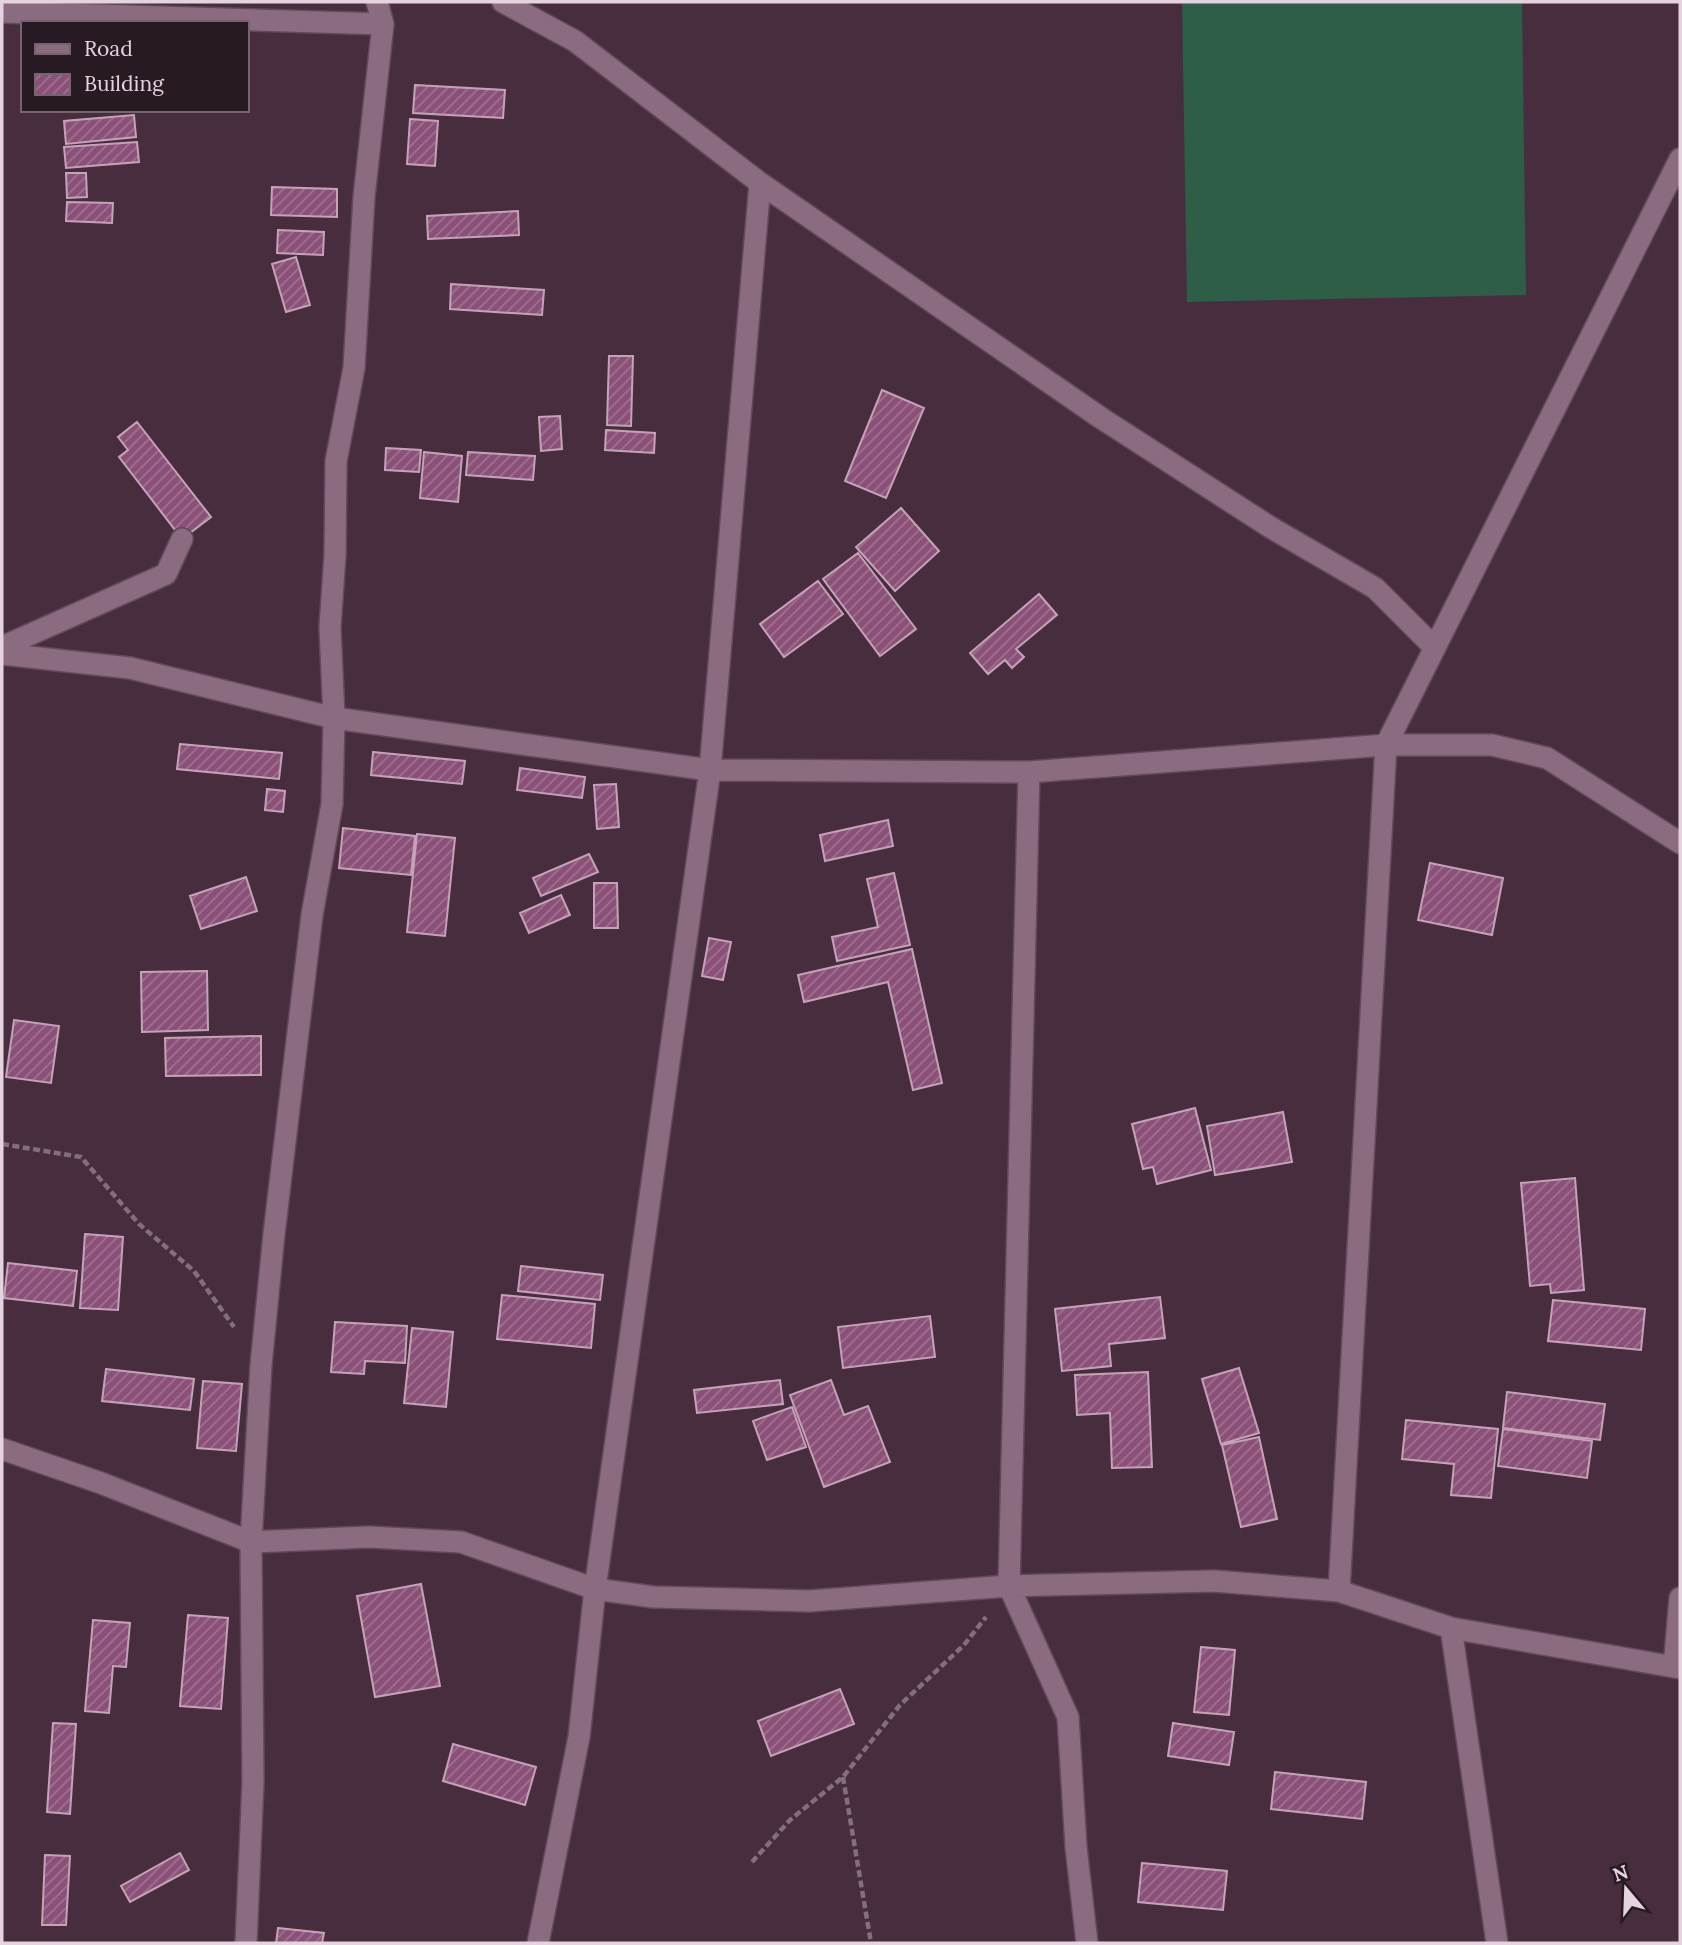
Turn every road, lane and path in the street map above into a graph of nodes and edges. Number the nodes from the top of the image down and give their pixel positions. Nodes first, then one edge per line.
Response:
1 (377, 2) edge
2 (503, 2) edge
3 (2, 12) edge
4 (383, 24) junction
5 (1680, 159) edge
6 (760, 183) junction
7 (183, 539) dead end
8 (2, 647) edge
9 (1434, 648) junction
10 (2, 654) edge
11 (334, 718) junction
12 (1386, 745) junction
13 (710, 771) junction
14 (1029, 772) junction
15 (1680, 843) edge
16 (2, 1144) edge
17 (261, 1365) junction
18 (2, 1449) edge
19 (251, 1542) junction
20 (1009, 1586) junction
21 (595, 1589) junction
22 (1339, 1591) junction
23 (1680, 1598) edge
24 (1451, 1628) junction
25 (1677, 1668) edge
26 (844, 1777) junction
27 (752, 1863) dead end
28 (246, 1943) edge
29 (538, 1943) edge
30 (871, 1943) edge
31 (1087, 1943) edge
32 (1497, 1943) edge

1 - 4 street
2 - 6 street
3 - 4 street
4 - 11 street
5 - 9 street
6 - 9 street
6 - 13 street
7 - 8 street
9 - 12 street
10 - 11 street
11 - 13 street
11 - 17 street
12 - 14 street
12 - 15 street
12 - 22 street
13 - 14 street
13 - 21 street
14 - 20 street
16 - 17 path
17 - 19 street
18 - 19 street
19 - 21 street
19 - 28 street
20 - 21 street
20 - 22 street
20 - 26 path
20 - 31 street
21 - 29 street
22 - 24 street
23 - 25 street
24 - 25 street
24 - 32 street
26 - 27 path
26 - 30 path

